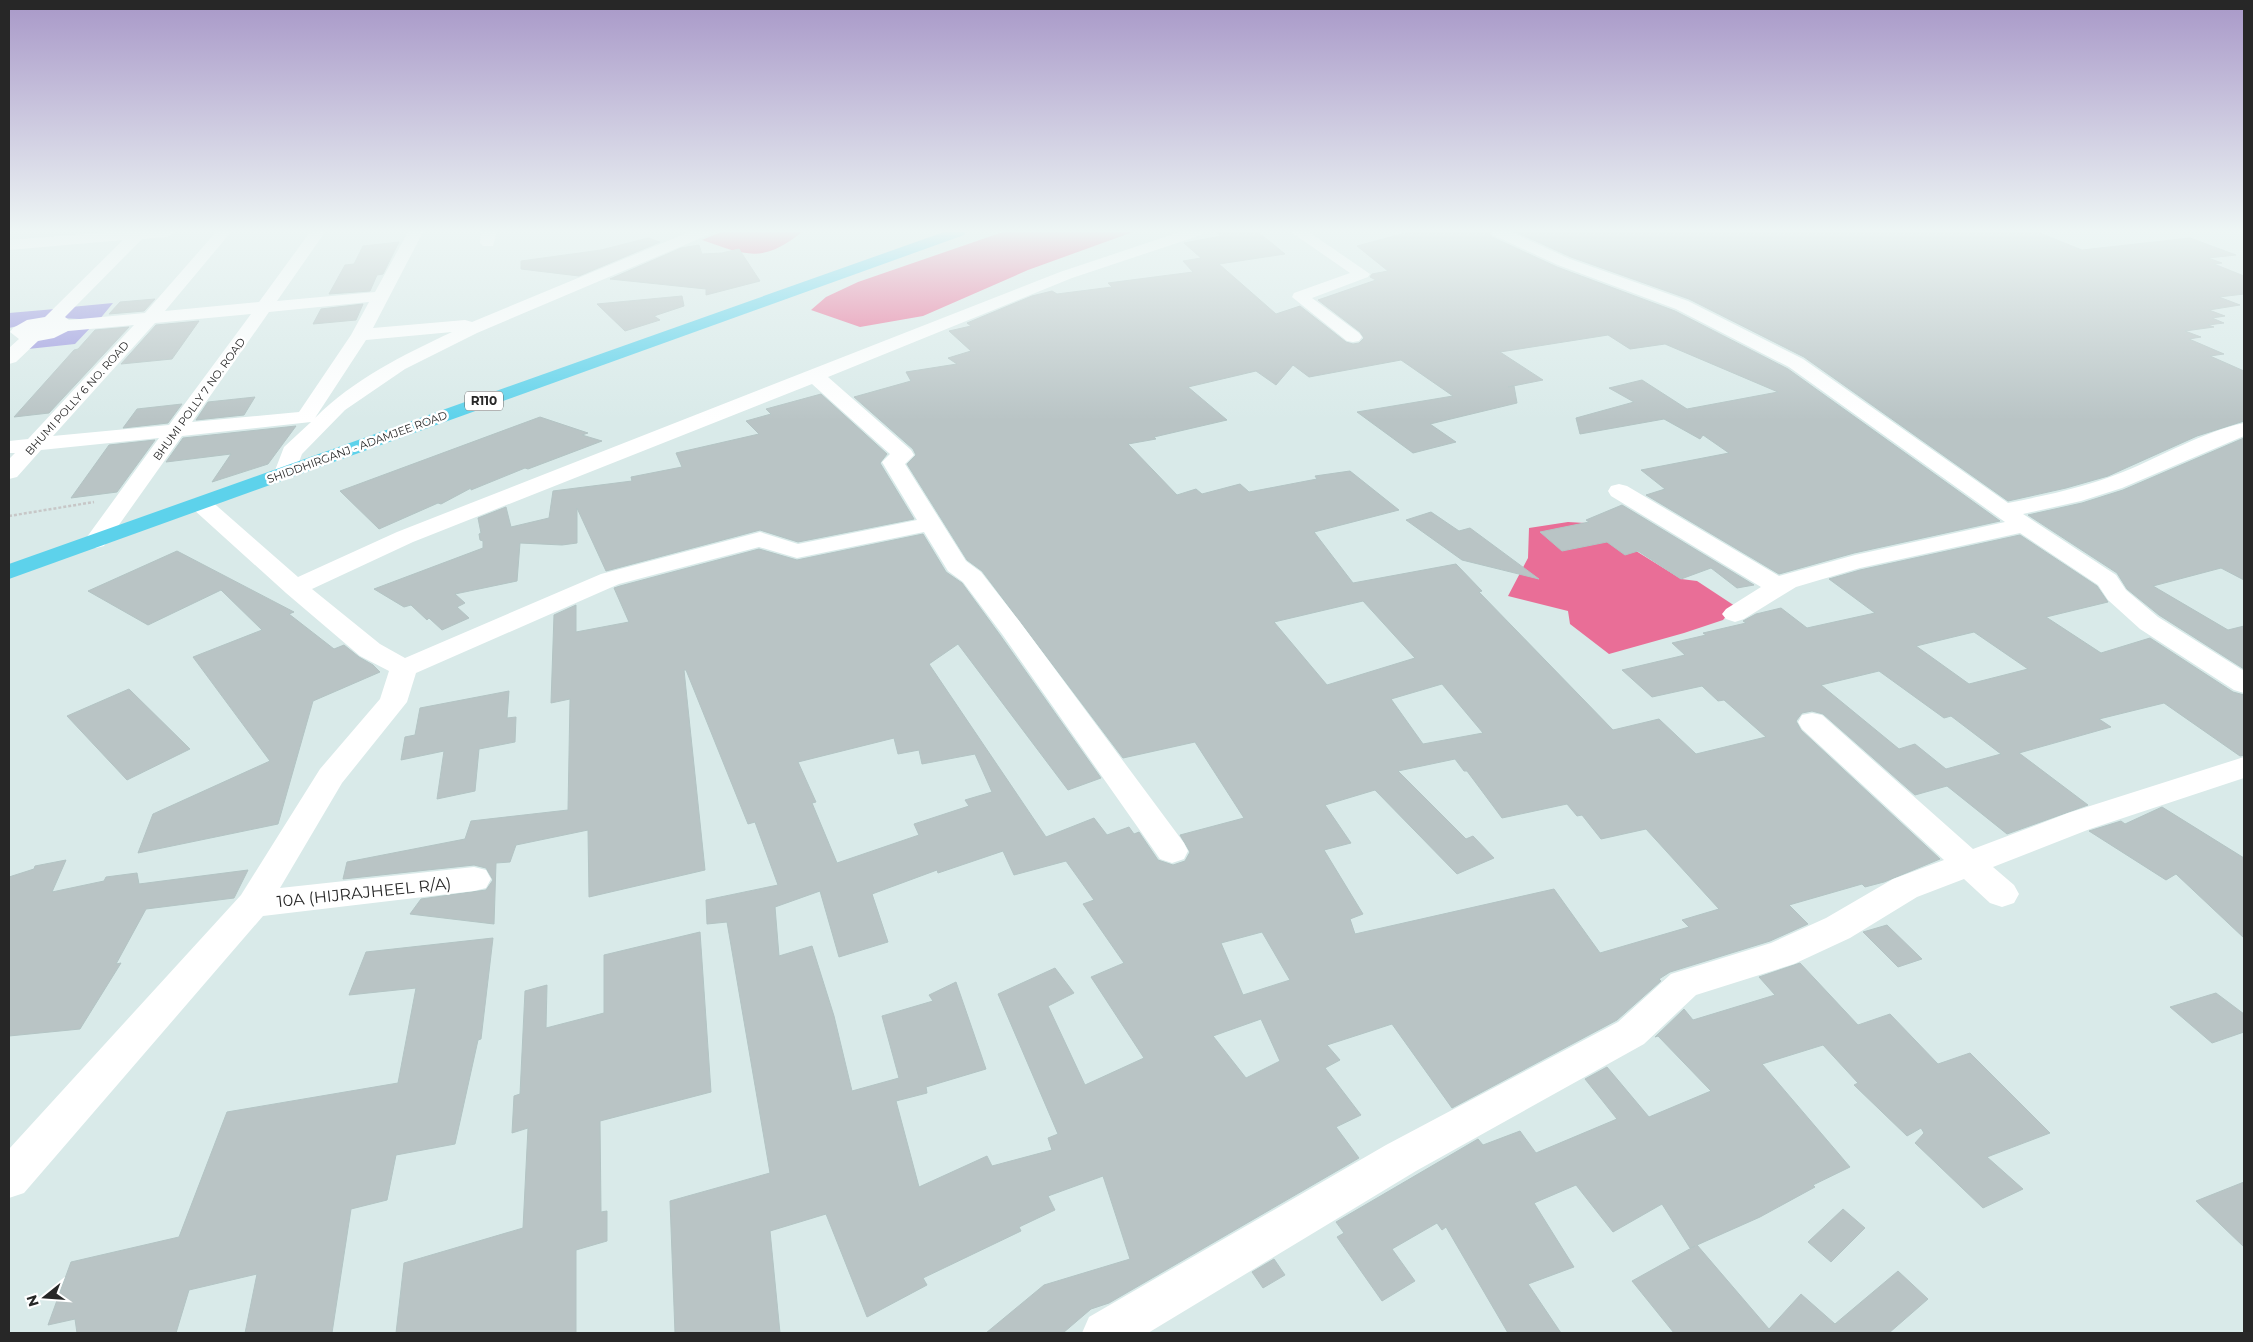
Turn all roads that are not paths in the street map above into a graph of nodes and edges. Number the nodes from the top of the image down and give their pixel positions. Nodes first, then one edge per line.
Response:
1 (83, 295) edge
2 (170, 295) edge
3 (274, 295) edge
4 (550, 295) edge
5 (772, 295) edge
6 (1017, 295) edge
7 (1306, 295) edge
8 (1654, 295) edge
9 (382, 296) joint
10 (265, 307) junction
11 (150, 318) junction
12 (57, 323) junction
13 (476, 324) dead end
14 (21, 332) edge
15 (360, 335) junction
16 (1353, 336) dead end
17 (9, 358) edge
18 (815, 376) junction
19 (2244, 429) edge
20 (175, 431) junction
21 (35, 445) junction
22 (9, 447) edge
23 (9, 472) edge
24 (285, 473) junction
25 (1619, 491) dead end
26 (201, 504) junction
27 (2005, 511) junction
28 (930, 524) junction
29 (2024, 525) junction
30 (96, 542) junction
31 (9, 572) edge
32 (1779, 587) junction
33 (294, 588) junction
34 (1736, 614) dead end
35 (404, 668) junction
36 (2244, 684) edge
37 (1812, 722) dead end
38 (2244, 767) edge
39 (1172, 851) dead end
40 (1967, 864) junction
41 (474, 879) dead end
42 (2002, 894) dead end
43 (253, 904) junction
44 (9, 1179) edge
45 (1105, 1333) edge

1 - 12 street
2 - 11 street, BHUMI POLLY 6 NO. ROAD
3 - 10 street, BHUMI POLLY 7 NO. ROAD
4 - 24 street
5 - 24 main road, SHIDDHIRGANJ - ADAMJEE ROAD / R110
6 - 18 street
7 - 16 street
8 - 27 street
9 - 10 street
9 - 15 street
10 - 11 street
10 - 20 street, BHUMI POLLY 7 NO. ROAD
11 - 12 street
11 - 21 street, BHUMI POLLY 6 NO. ROAD
12 - 14 street
13 - 15 street
14 - 17 street
15 - 20 street
18 - 28 street
18 - 33 street
19 - 27 street
20 - 21 street
20 - 30 street, BHUMI POLLY 7 NO. ROAD
21 - 22 street
21 - 23 street, BHUMI POLLY 6 NO. ROAD
24 - 26 main road, SHIDDHIRGANJ - ADAMJEE ROAD / R110
25 - 32 street
26 - 30 main road, SHIDDHIRGANJ - ADAMJEE ROAD / R110
26 - 33 street
27 - 29 street
28 - 35 street
28 - 39 street
29 - 32 street
29 - 36 street
30 - 31 main road, SHIDDHIRGANJ - ADAMJEE ROAD / R110
32 - 34 street
33 - 35 street
35 - 43 street
37 - 40 street
38 - 40 street
40 - 42 street
40 - 45 street
41 - 43 street, 10A (HIJRAJHEEL R/A)
43 - 44 street

